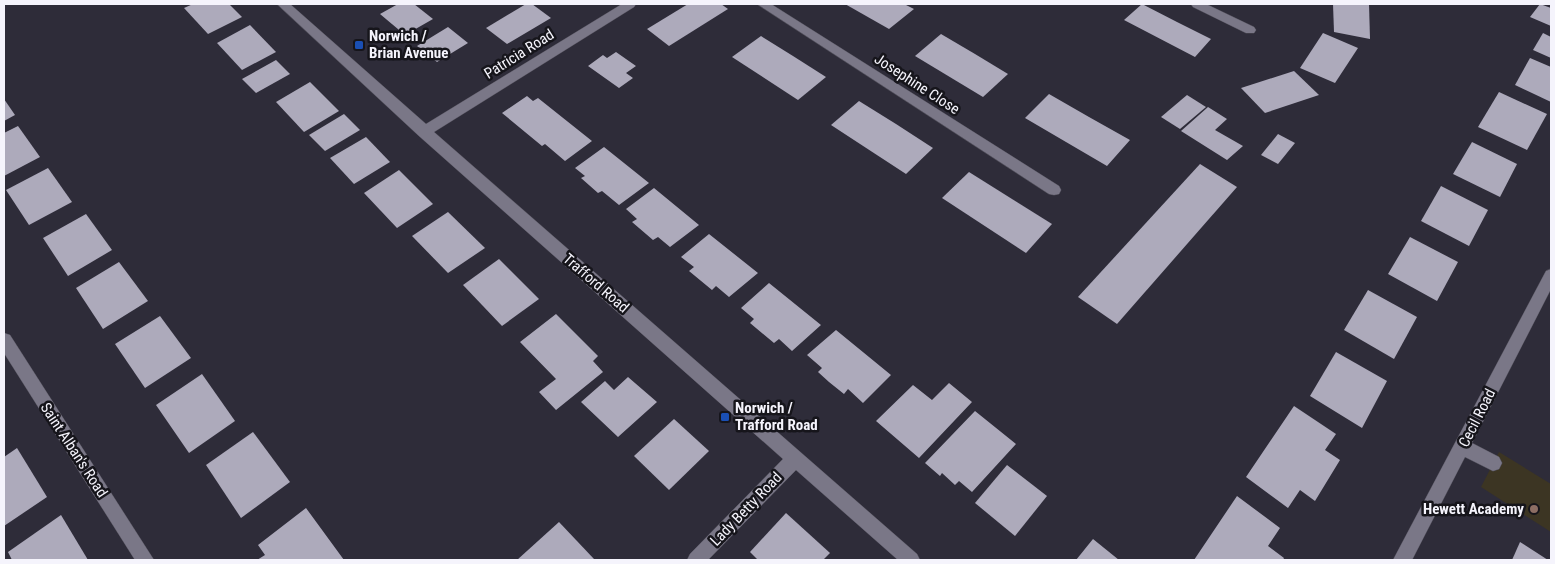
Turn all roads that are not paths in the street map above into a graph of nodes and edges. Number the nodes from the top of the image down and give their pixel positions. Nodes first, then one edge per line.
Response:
1 (283, 4) edge
2 (630, 4) edge
3 (763, 4) edge
4 (1197, 4) edge
5 (1250, 30) dead end
6 (424, 132) junction
7 (1054, 190) dead end
8 (1551, 275) edge
9 (4, 340) edge
10 (1462, 447) junction
11 (796, 458) junction
12 (1493, 463) dead end
13 (144, 560) edge
14 (696, 560) edge
15 (911, 560) edge
16 (1402, 560) edge

1 - 6 street, Trafford Road
2 - 6 street, Patricia Road
3 - 7 street, Josephine Close
4 - 5 street
6 - 11 street, Trafford Road
8 - 10 street, Cecil Road
9 - 13 street, Saint Alban's Road
10 - 12 street
10 - 16 street, Cecil Road
11 - 14 street, Lady Betty Road
11 - 15 street, Trafford Road

